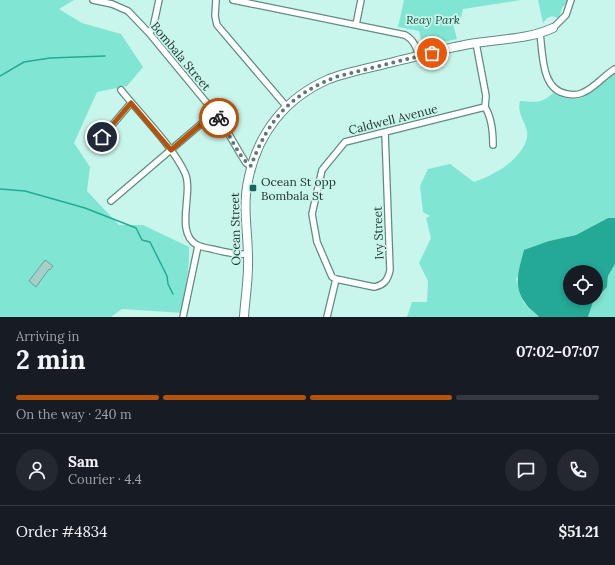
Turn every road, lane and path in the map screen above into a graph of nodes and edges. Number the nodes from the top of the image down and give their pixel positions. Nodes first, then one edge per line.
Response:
1 (93, 0) edge
2 (159, 0) edge
3 (216, 0) edge
4 (233, 0) edge
5 (361, 0) edge
6 (571, 0) edge
7 (356, 25) junction
8 (553, 28) joint
9 (149, 33) junction
10 (540, 34) junction
11 (476, 43) junction
12 (419, 56) junction
13 (615, 69) edge
14 (120, 90) dead end
15 (131, 103) junction
16 (286, 106) junction
17 (485, 107) junction
18 (215, 112) junction
19 (385, 132) junction
20 (102, 137) dead end
21 (493, 145) dead end
22 (171, 150) junction
23 (251, 166) junction
24 (111, 201) dead end
25 (198, 246) junction
26 (248, 254) junction
27 (336, 279) junction
28 (183, 317) edge
29 (244, 317) edge
30 (327, 317) edge

1 - 9 street, Bombala Street
2 - 9 street
3 - 16 street
4 - 7 street
5 - 7 street
6 - 8 street, Ocean Street
7 - 12 street
8 - 10 street, Ocean Street
9 - 18 street, Bombala Street
10 - 11 street, Ocean Street
10 - 13 street
11 - 12 street, Ocean Street
11 - 17 street
12 - 16 street, Ocean Street
14 - 15 street
15 - 20 street
15 - 22 street
16 - 23 street, Ocean Street
17 - 19 street, Caldwell Avenue
17 - 21 street
18 - 22 street
18 - 23 street, Bombala Street
19 - 27 street, Caldwell Avenue
19 - 27 street, Ivy Street
22 - 24 street
22 - 25 street
23 - 26 street, Ocean Street
25 - 26 street
25 - 28 street
26 - 29 street, Ocean Street
27 - 30 street

